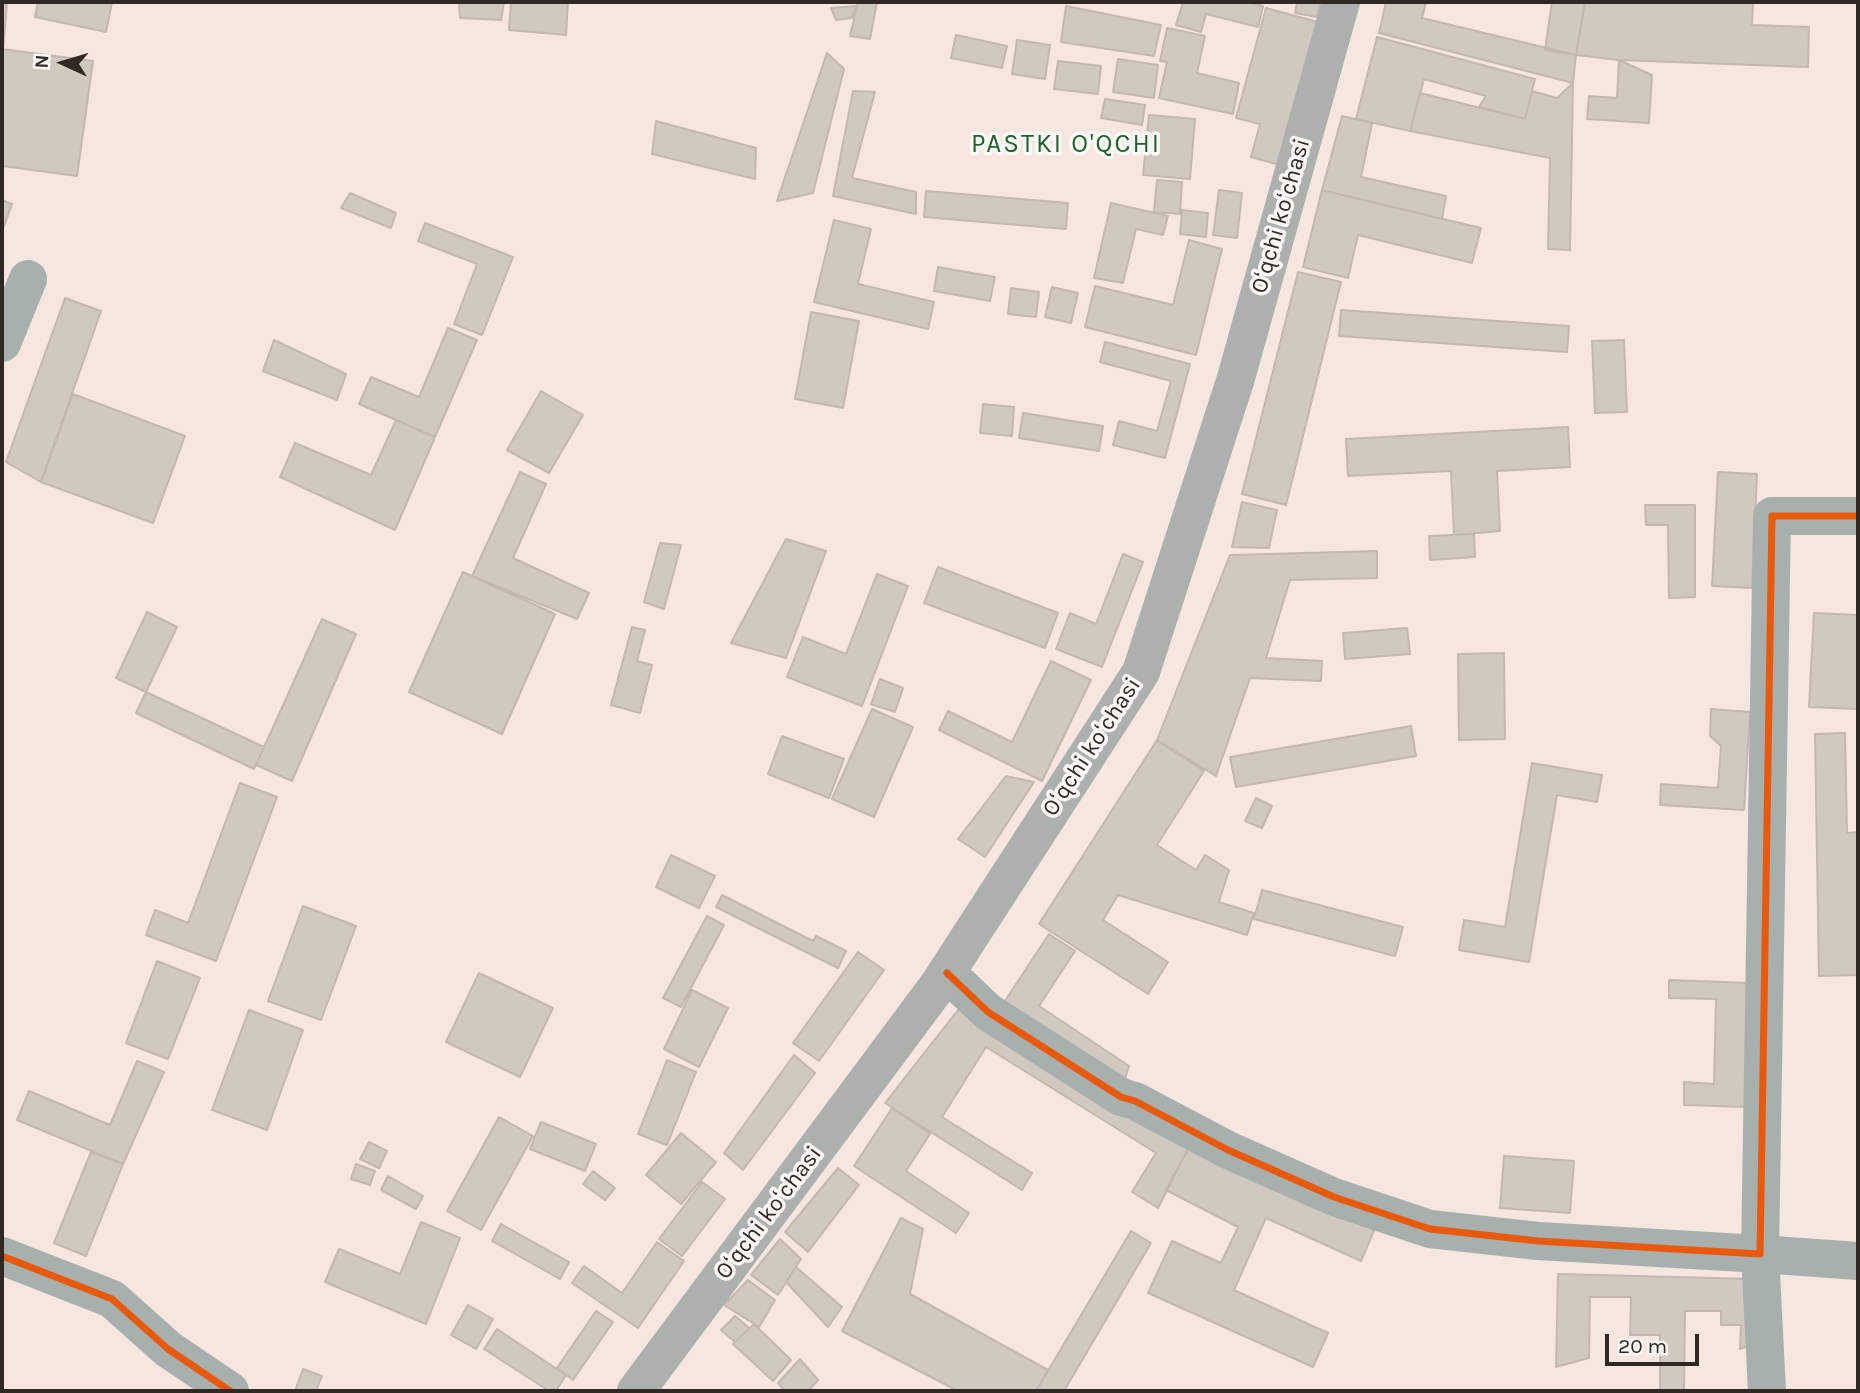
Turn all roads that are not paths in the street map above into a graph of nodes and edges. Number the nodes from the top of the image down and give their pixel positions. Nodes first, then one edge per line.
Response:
1 (1341, 2) edge
2 (29, 279) dead end
3 (2, 343) edge
4 (1858, 516) edge
5 (947, 973) junction
6 (1760, 1254) junction
7 (2, 1256) edge
8 (1858, 1261) edge
9 (230, 1391) edge
10 (636, 1391) edge
11 (1767, 1391) edge

1 - 5 main road, Oʻqchi koʻchasi
2 - 3 street
4 - 6 street
5 - 6 street
5 - 10 main road, Oʻqchi koʻchasi
6 - 8 street
6 - 11 street
7 - 9 street

